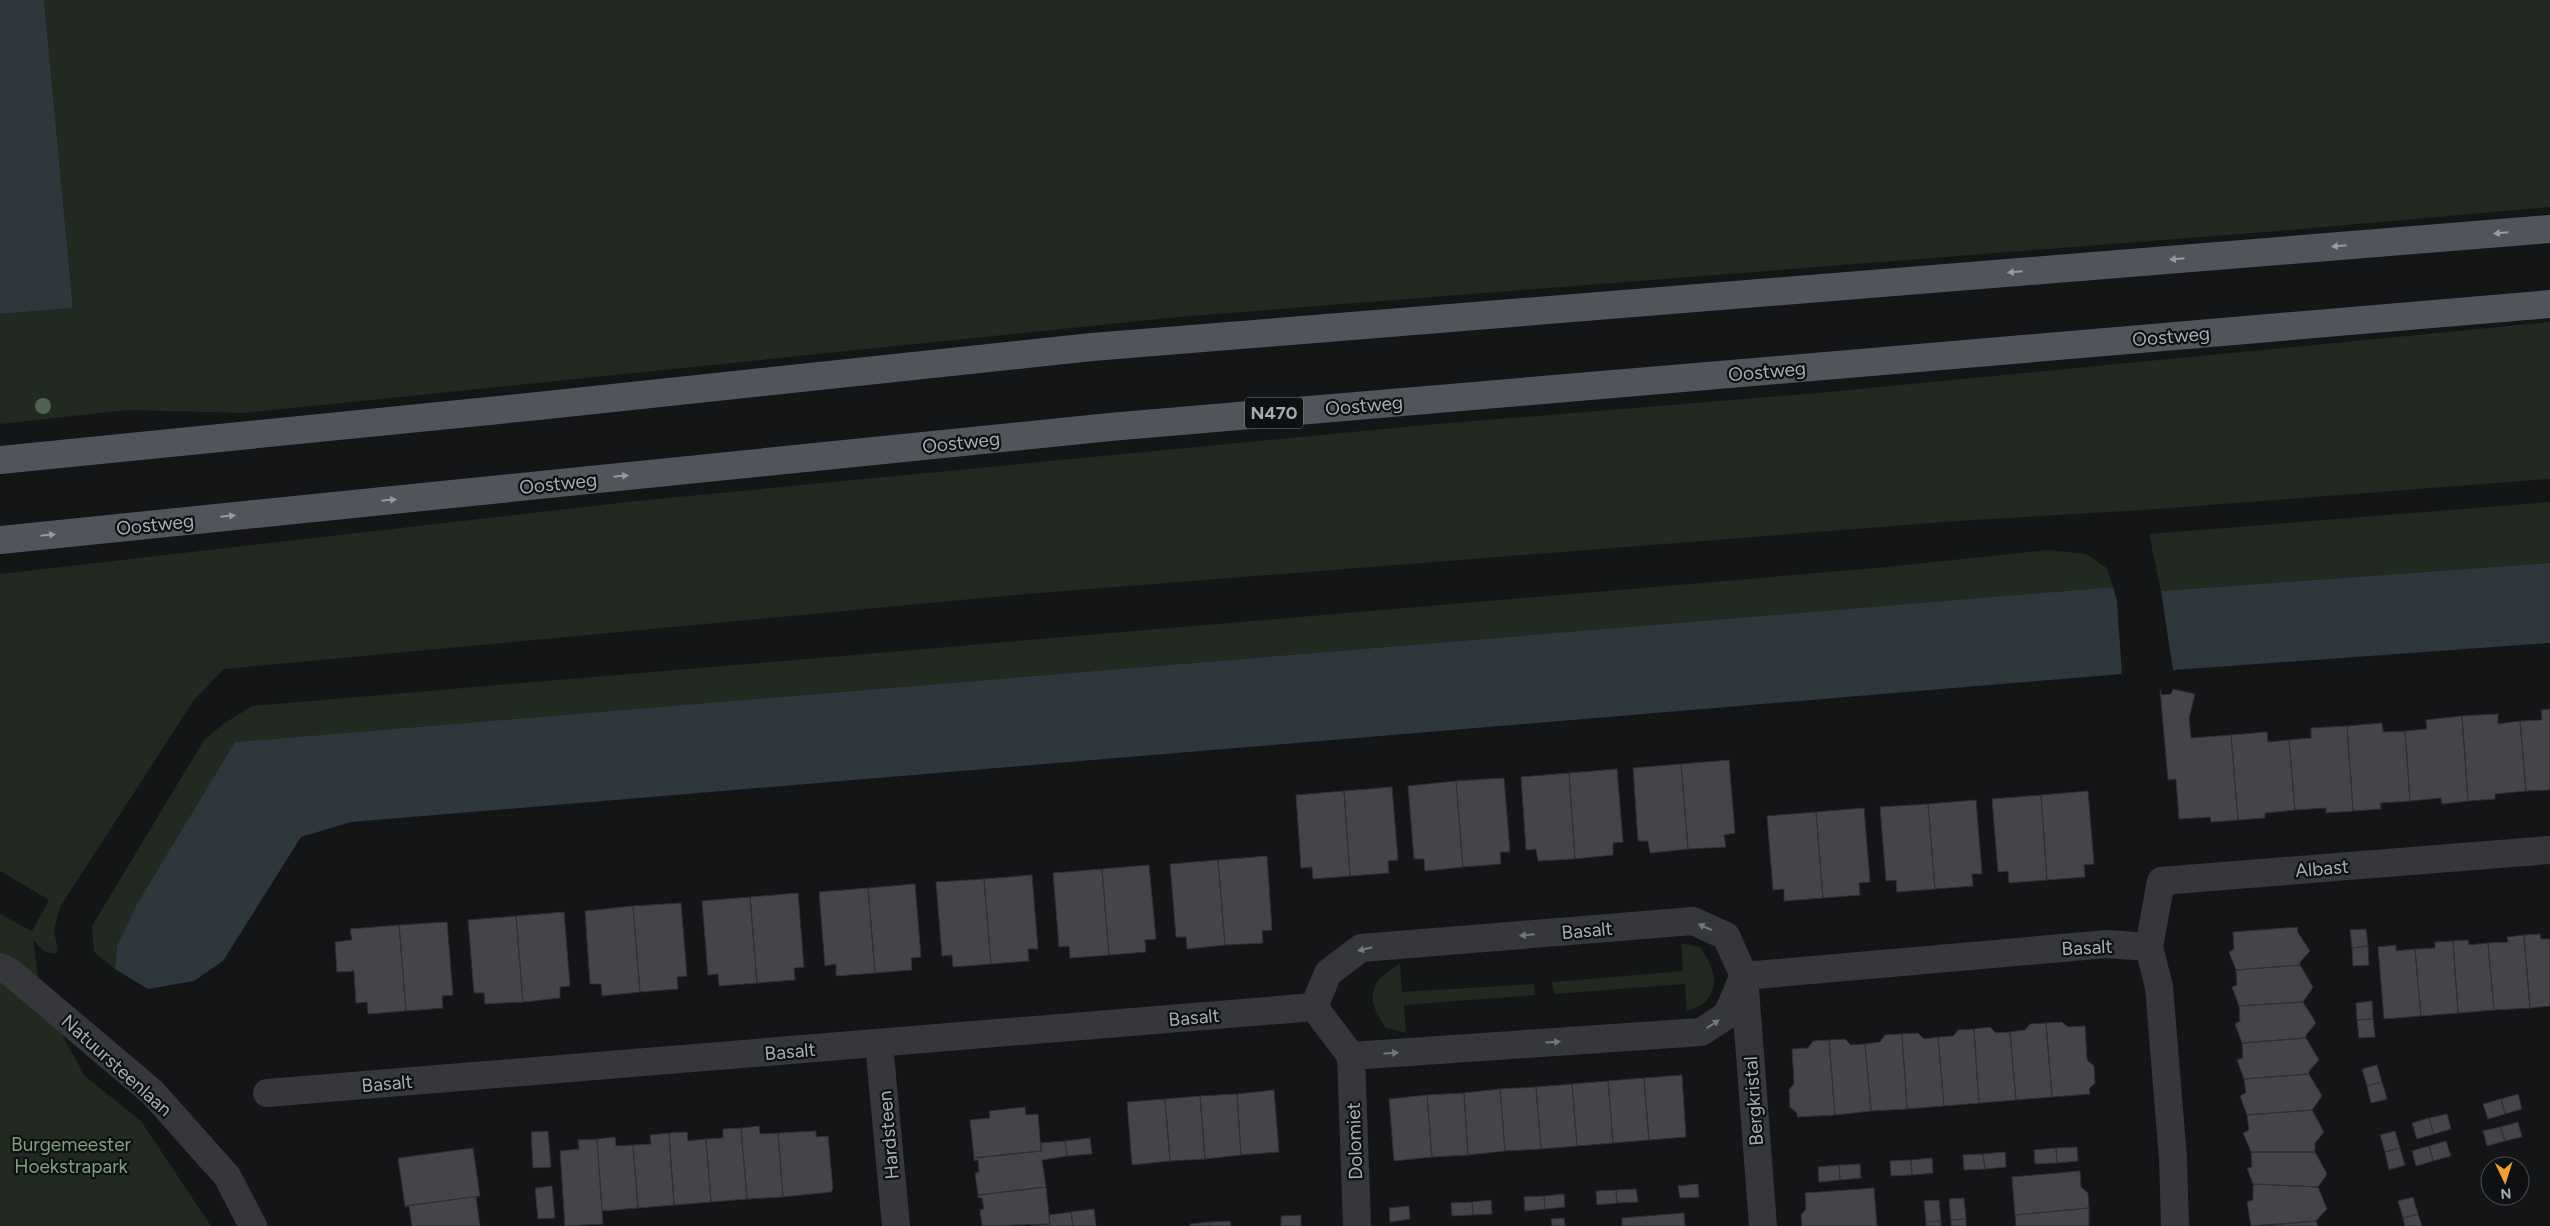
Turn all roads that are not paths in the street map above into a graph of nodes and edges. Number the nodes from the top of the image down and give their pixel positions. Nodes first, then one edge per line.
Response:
1 (2550, 229) edge
2 (2550, 304) edge
3 (0, 460) edge
4 (0, 540) edge
5 (2550, 850) edge
6 (2149, 947) junction
7 (0, 967) edge
8 (1744, 976) junction
9 (1314, 1007) junction
10 (879, 1044) junction
11 (1350, 1056) junction
12 (266, 1093) dead end
13 (253, 1226) edge
14 (896, 1226) edge
15 (1357, 1226) edge
16 (1763, 1226) edge
17 (2175, 1226) edge

1 -> 3 main road
4 -> 2 main road, Oostweg / N470
5 - 6 street, Albast
6 - 8 street, Basalt
6 - 17 street
7 - 13 street, Natuursteenlaan
8 -> 9 street, Basalt
11 -> 8 street
8 - 16 street, Bergkristal
9 - 10 street, Basalt
9 - 11 street
10 - 12 street, Basalt
10 - 14 street, Hardsteen
11 - 15 street, Dolomiet

